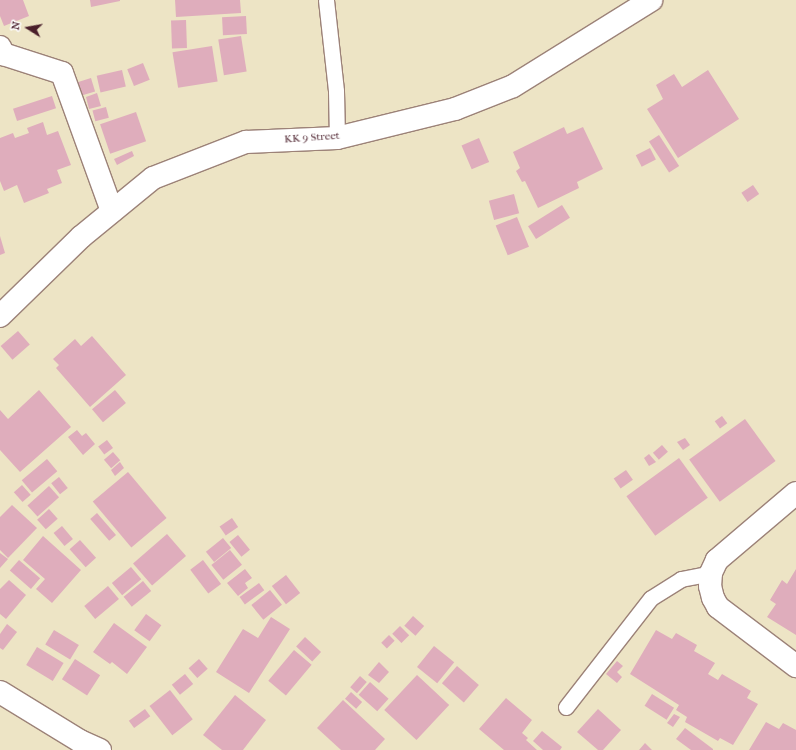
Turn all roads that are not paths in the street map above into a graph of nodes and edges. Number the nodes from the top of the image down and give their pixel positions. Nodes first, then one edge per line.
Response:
1 (326, 0) edge
2 (651, 0) edge
3 (0, 47) edge
4 (337, 138) junction
5 (112, 211) junction
6 (0, 316) edge
7 (796, 493) edge
8 (711, 572) junction
9 (796, 666) edge
10 (0, 692) edge
11 (566, 707) dead end
12 (78, 746) edge
13 (100, 750) edge

1 - 4 lane
2 - 4 street, KK 9 Street
3 - 5 street
4 - 5 street, KK 9 Street
5 - 6 street, KK 9 Street
7 - 8 street
8 - 9 street
8 - 11 lane
10 - 12 street
12 - 13 street

